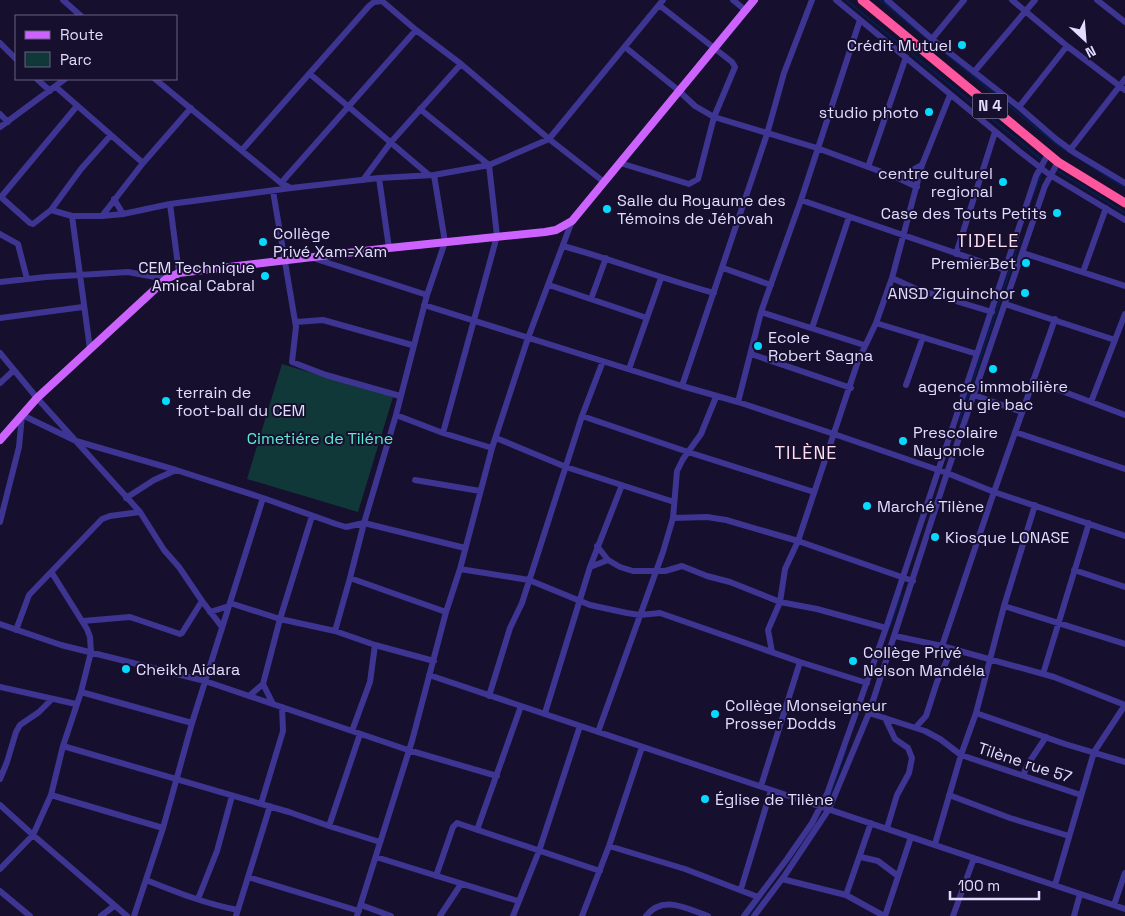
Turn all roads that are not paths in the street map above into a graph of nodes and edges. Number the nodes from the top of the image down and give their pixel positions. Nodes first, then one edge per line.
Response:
1 (62, 0) edge
2 (733, 0) edge
3 (754, 0) edge
4 (812, 0) edge
5 (836, 0) edge
6 (862, 0) edge
7 (964, 0) edge
8 (1012, 0) edge
9 (1035, 0) edge
10 (891, 1) edge
11 (1099, 1) edge
12 (661, 3) edge
13 (745, 10) junction
14 (1026, 11) junction
15 (80, 15) edge
16 (860, 20) junction
17 (1125, 22) edge
18 (416, 30) junction
19 (932, 38) junction
20 (0, 43) edge
21 (1067, 46) junction
22 (625, 47) junction
23 (715, 47) junction
24 (906, 57) junction
25 (15, 58) edge
26 (461, 64) junction
27 (974, 72) junction
28 (310, 74) junction
29 (1125, 79) edge
30 (38, 80) edge
31 (64, 80) edge
32 (156, 80) edge
33 (56, 87) junction
34 (1122, 88) edge
35 (678, 90) junction
36 (50, 91) junction
37 (950, 94) junction
38 (77, 106) junction
39 (348, 107) junction
40 (1019, 107) junction
41 (191, 108) junction
42 (420, 109) junction
43 (0, 114) edge
44 (714, 117) junction
45 (8, 122) junction
46 (0, 127) edge
47 (995, 132) junction
48 (767, 134) junction
49 (111, 135) junction
50 (549, 139) junction
51 (390, 142) junction
52 (817, 148) junction
53 (242, 150) junction
54 (1070, 150) junction
55 (1048, 154) junction
56 (1058, 162) junction
57 (143, 163) junction
58 (620, 163) junction
59 (489, 165) junction
60 (922, 165) junction
61 (1041, 165) junction
62 (868, 167) junction
63 (1051, 173) junction
64 (432, 175) junction
65 (380, 178) junction
66 (898, 178) junction
67 (363, 180) junction
68 (604, 182) junction
69 (282, 183) junction
70 (1125, 183) edge
71 (917, 187) junction
72 (291, 188) junction
73 (273, 191) junction
74 (114, 199) junction
75 (801, 200) junction
76 (1125, 203) edge
77 (170, 204) junction
78 (1106, 208) junction
79 (52, 210) junction
80 (122, 214) junction
81 (72, 216) junction
82 (102, 216) junction
83 (849, 217) junction
84 (1125, 220) edge
85 (572, 221) junction
86 (0, 234) edge
87 (497, 236) junction
88 (903, 236) junction
89 (445, 242) junction
90 (563, 246) junction
91 (389, 248) junction
92 (1023, 253) junction
93 (956, 254) junction
94 (312, 257) junction
95 (606, 258) junction
96 (284, 261) junction
97 (723, 268) junction
98 (1005, 270) junction
99 (1083, 272) junction
100 (179, 273) junction
101 (79, 275) junction
102 (662, 278) junction
103 (892, 278) junction
104 (27, 279) junction
105 (166, 279) junction
106 (0, 282) edge
107 (549, 285) junction
108 (771, 285) junction
109 (1125, 286) edge
110 (714, 293) junction
111 (427, 295) junction
112 (591, 299) junction
113 (1005, 304) junction
114 (424, 305) junction
115 (83, 308) junction
116 (761, 312) junction
117 (992, 312) junction
118 (1125, 314) edge
119 (0, 318) edge
120 (647, 318) junction
121 (1055, 319) junction
122 (473, 320) junction
123 (296, 322) junction
124 (876, 323) junction
125 (812, 328) junction
126 (923, 337) junction
127 (528, 338) junction
128 (1115, 340) junction
129 (412, 345) junction
130 (864, 346) junction
131 (90, 350) junction
132 (0, 353) edge
133 (751, 354) junction
134 (977, 354) junction
135 (603, 361) junction
136 (629, 369) junction
137 (14, 370) junction
138 (1033, 380) junction
139 (0, 383) edge
140 (906, 385) dead end
141 (682, 386) junction
142 (850, 388) junction
143 (974, 395) junction
144 (400, 396) junction
145 (716, 397) junction
146 (37, 398) junction
147 (738, 402) junction
148 (1091, 402) junction
149 (1022, 412) junction
150 (22, 415) junction
151 (396, 415) junction
152 (1125, 415) edge
153 (582, 416) junction
154 (1015, 432) junction
155 (443, 433) junction
156 (834, 434) junction
157 (496, 438) junction
158 (0, 440) edge
159 (76, 441) junction
160 (492, 448) junction
161 (688, 452) junction
162 (566, 467) junction
163 (1125, 469) edge
164 (176, 470) junction
165 (938, 470) junction
166 (947, 472) junction
167 (415, 480) dead end
168 (622, 485) junction
169 (480, 491) junction
170 (814, 492) junction
171 (994, 492) junction
172 (126, 498) junction
173 (263, 498) junction
174 (674, 502) junction
175 (1034, 505) junction
176 (140, 512) junction
177 (312, 516) junction
178 (673, 518) junction
179 (0, 522) edge
180 (364, 523) junction
181 (1089, 523) junction
182 (1125, 536) edge
183 (798, 541) junction
184 (597, 546) junction
185 (465, 548) junction
186 (608, 560) junction
187 (590, 567) junction
188 (460, 569) junction
189 (1074, 570) junction
190 (657, 572) junction
191 (52, 573) junction
192 (350, 578) junction
193 (902, 579) junction
194 (528, 580) junction
195 (913, 581) junction
196 (1125, 587) edge
197 (580, 600) junction
198 (202, 602) junction
199 (780, 602) junction
200 (230, 605) junction
201 (1004, 606) junction
202 (210, 612) junction
203 (446, 612) junction
204 (640, 615) junction
205 (280, 619) junction
206 (83, 621) junction
207 (1057, 623) junction
208 (0, 624) edge
209 (222, 627) junction
210 (886, 628) junction
211 (16, 630) junction
212 (335, 631) junction
213 (895, 636) junction
214 (1125, 644) edge
215 (375, 645) junction
216 (942, 646) junction
217 (952, 649) junction
218 (91, 652) junction
219 (772, 652) junction
220 (990, 658) junction
221 (434, 661) junction
222 (800, 662) junction
223 (1043, 674) junction
224 (430, 675) junction
225 (205, 681) junction
226 (867, 683) junction
227 (263, 684) junction
228 (0, 687) edge
229 (81, 692) junction
230 (249, 696) junction
231 (490, 696) junction
232 (52, 699) junction
233 (76, 704) junction
234 (273, 704) junction
235 (1125, 705) edge
236 (521, 706) junction
237 (282, 707) junction
238 (869, 713) junction
239 (976, 713) junction
240 (546, 714) junction
241 (885, 718) junction
242 (192, 723) junction
243 (580, 726) junction
244 (916, 727) junction
245 (352, 731) junction
246 (598, 732) junction
247 (360, 734) junction
248 (1046, 737) junction
249 (63, 746) junction
250 (642, 746) junction
251 (408, 750) junction
252 (1094, 752) junction
253 (961, 755) junction
254 (1125, 762) edge
255 (1023, 775) junction
256 (496, 776) junction
257 (0, 778) edge
258 (176, 778) junction
259 (761, 786) junction
260 (771, 790) junction
261 (51, 795) junction
262 (949, 795) junction
263 (1081, 795) junction
264 (232, 796) junction
265 (261, 804) junction
266 (0, 805) edge
267 (270, 806) junction
268 (822, 806) junction
269 (829, 809) junction
270 (871, 823) junction
271 (329, 826) junction
272 (163, 828) junction
273 (887, 828) junction
274 (477, 830) junction
275 (32, 835) junction
276 (1069, 836) junction
277 (911, 837) junction
278 (380, 842) junction
279 (935, 844) junction
280 (609, 846) junction
281 (539, 851) junction
282 (376, 857) junction
283 (861, 857) junction
284 (974, 858) junction
285 (0, 869) edge
286 (600, 870) junction
287 (1125, 873) edge
288 (436, 876) junction
289 (898, 876) junction
290 (248, 877) junction
291 (782, 879) junction
292 (146, 880) junction
293 (461, 884) junction
294 (1055, 885) junction
295 (741, 890) junction
296 (0, 891) edge
297 (1080, 894) junction
298 (846, 896) junction
299 (758, 897) junction
300 (198, 899) junction
301 (518, 901) junction
302 (1114, 905) junction
303 (114, 906) junction
304 (1125, 909) edge
305 (359, 910) edge
306 (237, 913) edge
307 (29, 916) edge
308 (101, 916) edge
309 (126, 916) edge
310 (134, 916) edge
311 (391, 916) edge
312 (440, 916) edge
313 (513, 916) edge
314 (582, 916) edge
315 (646, 916) edge
316 (708, 916) edge
317 (744, 916) edge
318 (754, 916) edge
319 (885, 916) edge
320 (954, 916) edge
321 (1074, 916) edge

1 - 15 street
2 - 13 street
3 - 13 main road
4 - 48 street
5 - 16 street
6 - 55 highway, N 4
7 - 19 street
8 - 14 street
9 - 14 street
10 - 19 street
11 - 17 street
12 - 22 street
12 - 23 street
13 - 23 main road
14 - 21 street
14 - 27 street
16 - 24 street
16 - 52 street
18 - 26 street
18 - 28 street
18 - 39 street
19 - 27 street
20 - 25 street
21 - 34 street
21 - 40 street
22 - 35 street
22 - 50 street
23 - 35 main road
23 - 44 street
24 - 37 street
24 - 62 street
26 - 42 street
26 - 50 street
27 - 40 street
28 - 39 street
28 - 53 street
29 - 34 street
30 - 36 street
31 - 33 street
32 - 41 street
33 - 36 street
33 - 38 street
34 - 54 street
35 - 44 street
35 - 58 main road
36 - 45 street
37 - 47 street
37 - 60 street
38 - 49 street
38 - 79 street
39 - 51 street
39 - 69 street
40 - 54 street
41 - 53 street
41 - 57 street
42 - 51 street
42 - 59 street
43 - 45 street
44 - 48 street
44 - 58 street
45 - 46 street
47 - 61 street
47 - 93 street
48 - 52 street
48 - 97 street
49 - 57 street
49 - 79 street
50 - 59 street
50 - 68 street
51 - 64 street
51 - 67 street
52 - 62 street
52 - 75 street
53 - 69 street
54 - 70 street
55 - 56 highway, N 4
55 - 61 street
56 - 63 street
56 - 76 highway, N 4
57 - 74 street
58 - 68 main road
59 - 64 street
59 - 87 street
60 - 66 street
60 - 71 street
61 - 63 street
61 - 98 street
62 - 66 street
63 - 78 street
63 - 92 street
64 - 65 street
64 - 89 street
65 - 67 street
65 - 91 street
66 - 71 street
67 - 72 street
68 - 85 main road
69 - 72 street
71 - 88 street
72 - 73 street
73 - 77 street
73 - 96 street
74 - 80 street
74 - 82 street
75 - 83 street
75 - 108 street
77 - 80 street
77 - 100 street
78 - 84 street
78 - 99 street
79 - 81 street
80 - 82 street
81 - 82 street
81 - 101 street
83 - 88 street
83 - 125 street
85 - 87 main road
85 - 90 street
86 - 104 street
87 - 89 main road
87 - 122 street
88 - 93 street
88 - 103 street
89 - 91 main road
89 - 111 street
90 - 95 street
90 - 107 street
91 - 94 main road
92 - 99 street
92 - 113 street
93 - 98 street
94 - 96 main road
94 - 111 street
95 - 102 street
95 - 112 street
96 - 100 main road
96 - 123 street
97 - 108 street
97 - 110 street
98 - 117 street
99 - 109 street
100 - 105 main road
101 - 104 street
101 - 105 street
101 - 115 street
102 - 110 street
102 - 120 street
103 - 117 street
103 - 124 street
104 - 106 street
105 - 131 main road
107 - 112 street
107 - 127 street
108 - 116 street
110 - 141 street
111 - 114 street
112 - 120 street
113 - 121 street
113 - 143 street
114 - 122 street
114 - 129 street
115 - 119 street
115 - 131 street
116 - 125 street
116 - 133 street
117 - 134 street
118 - 128 street
120 - 136 street
121 - 128 street
121 - 138 street
122 - 127 street
122 - 155 street
123 - 129 street
123 - 144 street
124 - 126 street
124 - 130 street
125 - 130 street
126 - 134 street
126 - 140 street
127 - 135 street
127 - 157 street
128 - 148 street
129 - 144 street
130 - 142 street
131 - 146 main road
132 - 137 street
133 - 142 street
133 - 147 street
134 - 165 street
135 - 136 street
135 - 153 street
136 - 141 street
137 - 139 street
137 - 146 street
138 - 148 street
138 - 149 street
141 - 145 street
142 - 156 street
143 - 149 street
143 - 166 street
144 - 151 street
145 - 147 street
145 - 161 street
146 - 150 main road
146 - 159 street
147 - 156 street
148 - 152 street
149 - 154 street
150 - 158 main road
150 - 159 street
150 - 179 street
151 - 155 street
151 - 180 street
153 - 161 street
153 - 162 street
154 - 163 street
154 - 171 street
155 - 160 street
156 - 165 street
156 - 170 street
157 - 160 street
157 - 162 street
159 - 164 street
159 - 172 street
160 - 169 street
161 - 170 street
161 - 174 street
162 - 168 street
162 - 194 street
164 - 172 street
164 - 173 street
165 - 166 street
165 - 193 street
166 - 171 street
166 - 195 street
167 - 169 street
168 - 174 street
168 - 184 street
169 - 185 street
170 - 183 street
171 - 175 street
171 - 216 street
172 - 176 street
173 - 177 street
173 - 200 street
174 - 178 street
175 - 181 street
175 - 201 street
176 - 191 street
176 - 198 street
177 - 180 street
177 - 205 street
178 - 183 street
178 - 190 street
180 - 185 street
180 - 192 street
181 - 182 street
181 - 189 street
183 - 193 street
183 - 199 street
184 - 186 street
184 - 187 street
185 - 188 street
186 - 187 street
186 - 190 street
187 - 197 street
188 - 194 street
188 - 203 street
189 - 196 street
189 - 207 street
190 - 199 street
190 - 204 street
191 - 206 street
191 - 211 street
192 - 203 street
192 - 212 street
193 - 195 street
193 - 210 street
194 - 197 street
194 - 231 street
195 - 213 street
197 - 204 street
197 - 240 street
198 - 202 street
198 - 206 street
199 - 210 street
199 - 219 street
200 - 202 street
200 - 205 street
200 - 209 street
201 - 207 street
201 - 220 street
202 - 209 street
203 - 221 street
204 - 219 street
204 - 246 street
205 - 212 street
205 - 227 street
206 - 218 street
207 - 214 street
207 - 223 street
208 - 211 street
209 - 225 street
210 - 226 street
211 - 218 street
212 - 215 street
213 - 216 street
213 - 238 street
215 - 221 street
215 - 245 street
216 - 217 street
217 - 220 street
217 - 244 street
218 - 225 street
218 - 229 street
219 - 222 street
220 - 223 street
220 - 239 street
221 - 224 street
222 - 226 street
222 - 259 street
223 - 235 street
224 - 231 street
224 - 251 street
225 - 230 street
225 - 242 street
226 - 268 street
227 - 230 street
227 - 234 street
228 - 232 street
229 - 233 street
229 - 242 street
230 - 234 street
231 - 236 street
232 - 233 street
232 - 257 street
233 - 249 street
234 - 237 street
235 - 252 street
236 - 240 street
236 - 256 street
237 - 245 street
237 - 265 street
238 - 241 street, Tilène rue 57
238 - 269 street
239 - 248 street
239 - 253 street
240 - 243 street
241 - 244 street, Tilène rue 57
241 - 273 street
242 - 258 street
243 - 246 street
243 - 281 street
244 - 253 street, Tilène rue 57
245 - 247 street
246 - 250 street
247 - 251 street
247 - 271 street
248 - 252 street
248 - 255 street
249 - 258 street
249 - 261 street
250 - 259 street
250 - 280 street
251 - 256 street
251 - 278 street
252 - 254 street
252 - 263 street
253 - 255 street, Tilène rue 57
253 - 262 street
255 - 263 street, Tilène rue 57
256 - 274 street
258 - 264 street
258 - 272 street
259 - 260 street
260 - 268 street
260 - 295 street
261 - 272 street
261 - 275 street
262 - 276 street
262 - 279 street
263 - 276 street
264 - 265 street
264 - 300 street
265 - 267 street
266 - 275 street
267 - 271 street
267 - 290 street
268 - 269 street
268 - 299 street
269 - 270 street
269 - 291 street
270 - 273 street
270 - 283 street
271 - 278 street
272 - 292 street
273 - 277 street
274 - 281 street
274 - 288 street
275 - 285 street
275 - 303 street
276 - 294 street
277 - 279 street
277 - 289 street
278 - 282 street
279 - 284 street
280 - 286 street
280 - 295 street
281 - 286 street
281 - 301 street
282 - 288 street
282 - 305 street
283 - 289 street
283 - 298 street
284 - 294 street
284 - 320 street
286 - 314 street
287 - 302 street
288 - 293 street
289 - 319 street
290 - 305 street
290 - 306 street
291 - 298 street
291 - 318 street
292 - 300 street
292 - 310 street
293 - 301 street
293 - 312 street
294 - 297 street
295 - 299 street
296 - 307 street
297 - 302 street
297 - 321 street
298 - 319 street
299 - 317 street
300 - 306 street
301 - 313 street
302 - 304 street
303 - 308 street
303 - 309 street
305 - 311 street
315 - 316 street

